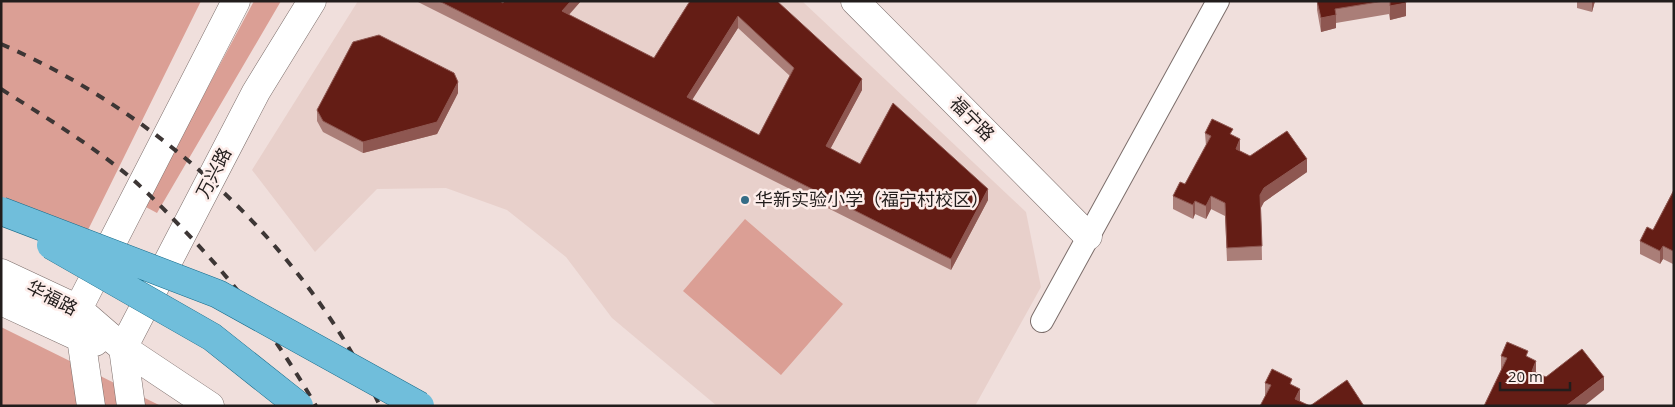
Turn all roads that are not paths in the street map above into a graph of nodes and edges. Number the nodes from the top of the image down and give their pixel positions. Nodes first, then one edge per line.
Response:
1 (236, 1) edge
2 (312, 1) edge
3 (855, 1) edge
4 (1218, 1) edge
5 (1, 211) edge
6 (1, 216) edge
7 (1088, 236) junction
8 (1, 272) edge
9 (1, 300) edge
10 (78, 309) junction
11 (1042, 321) dead end
12 (81, 338) junction
13 (123, 348) junction
14 (91, 406) edge
15 (131, 406) edge
16 (210, 406) edge
17 (298, 406) edge
18 (420, 406) edge

1 - 10 main road
2 - 13 main road, 万兴路
3 - 7 main road, 福宁路
4 - 7 street
5 - 18 main road, bridge
6 - 17 main road, bridge
7 - 11 street
8 - 10 main road, 华福路
9 - 12 main road, 华福路
10 - 12 main road
10 - 13 main road, 华福路
12 - 13 main road, 华福路
12 - 14 main road
13 - 15 main road
13 - 16 main road, 华福路

